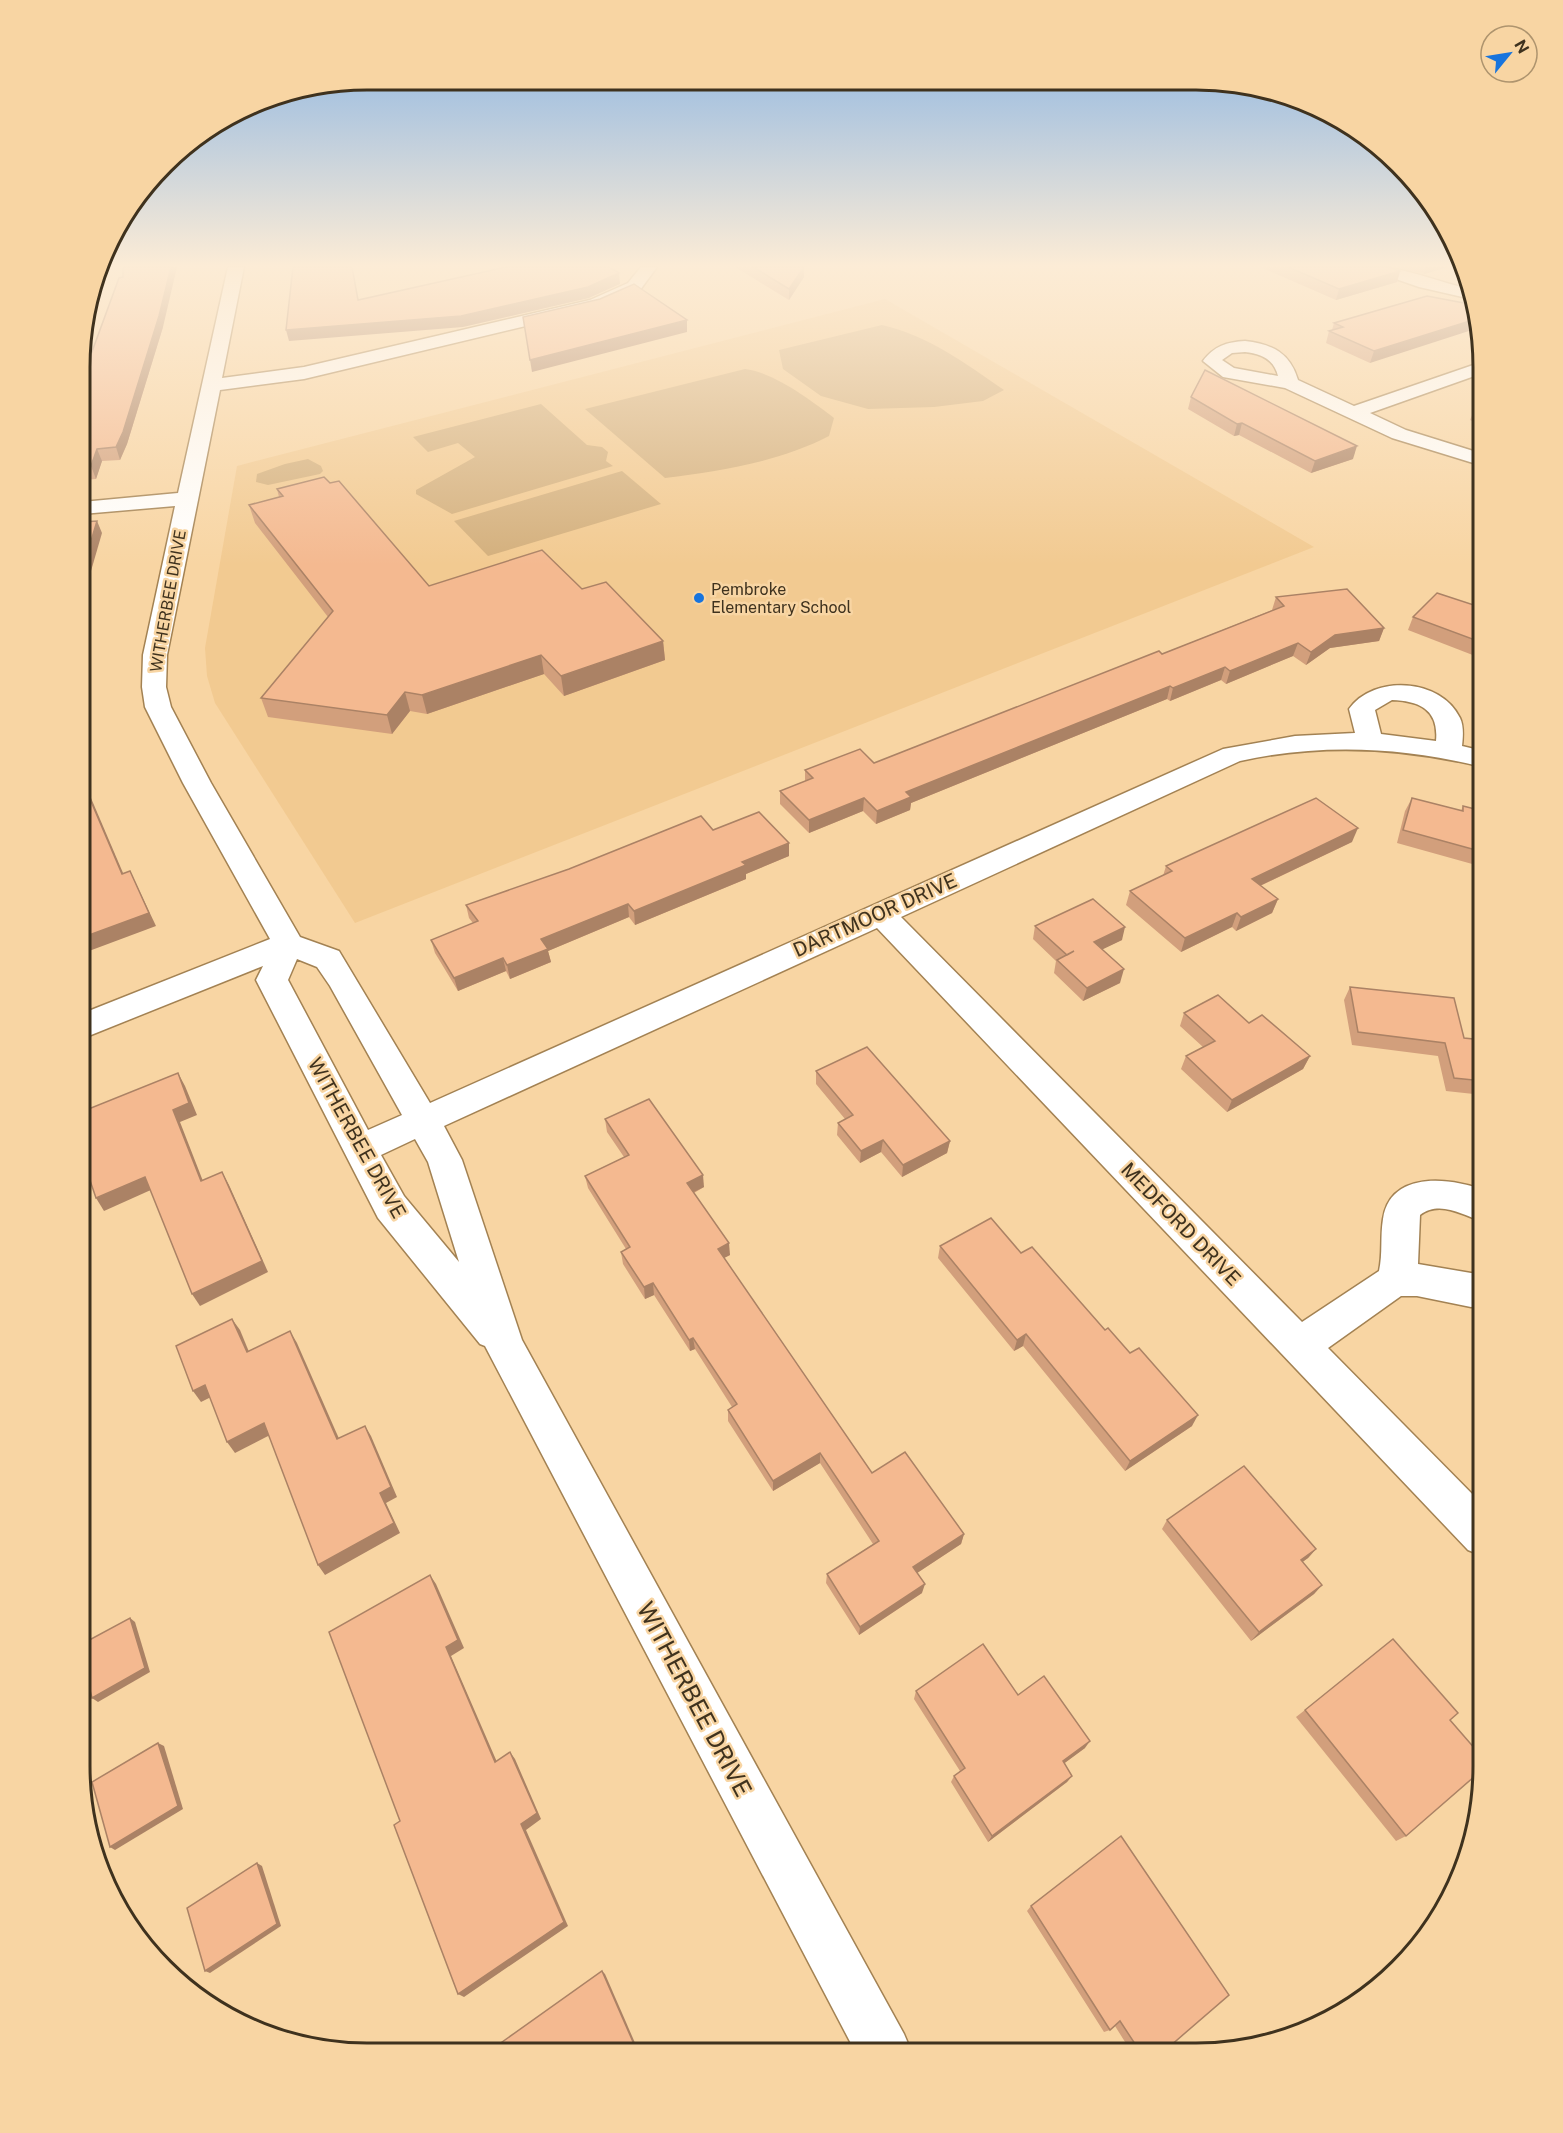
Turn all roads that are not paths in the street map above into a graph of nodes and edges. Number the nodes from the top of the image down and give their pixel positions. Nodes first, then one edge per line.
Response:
1 (217, 367) edge
2 (331, 367) edge
3 (1473, 371) edge
4 (1290, 383) dead end
5 (213, 385) junction
6 (1351, 413) junction
7 (1473, 457) edge
8 (186, 499) junction
9 (90, 507) edge
10 (1370, 740) junction
11 (1449, 750) junction
12 (1473, 756) edge
13 (880, 912) junction
14 (288, 944) junction
15 (90, 1023) edge
16 (423, 1120) junction
17 (360, 1149) junction
18 (1473, 1202) edge
19 (1395, 1280) junction
20 (1473, 1290) edge
21 (504, 1345) junction
22 (1299, 1346) junction
23 (1473, 1525) edge
24 (880, 2043) edge

1 - 5 street, WITHERBEE DRIVE
2 - 5 street
3 - 6 street
4 - 6 street
5 - 8 street, WITHERBEE DRIVE
6 - 7 street
8 - 9 street
8 - 14 street, WITHERBEE DRIVE
10 - 11 street, DARTMOOR DRIVE
10 - 11 street
10 - 13 street, DARTMOOR DRIVE
11 - 12 street, DARTMOOR DRIVE
13 - 16 street, DARTMOOR DRIVE
13 - 22 street, MEDFORD DRIVE
14 - 15 street
14 - 16 street, WITHERBEE DRIVE
14 - 17 street, WITHERBEE DRIVE
16 - 17 street, DARTMOOR DRIVE
16 - 21 street, WITHERBEE DRIVE
17 - 21 street, WITHERBEE DRIVE
18 - 19 street
19 - 20 street
19 - 22 street
21 - 24 street, WITHERBEE DRIVE
22 - 23 street, MEDFORD DRIVE

